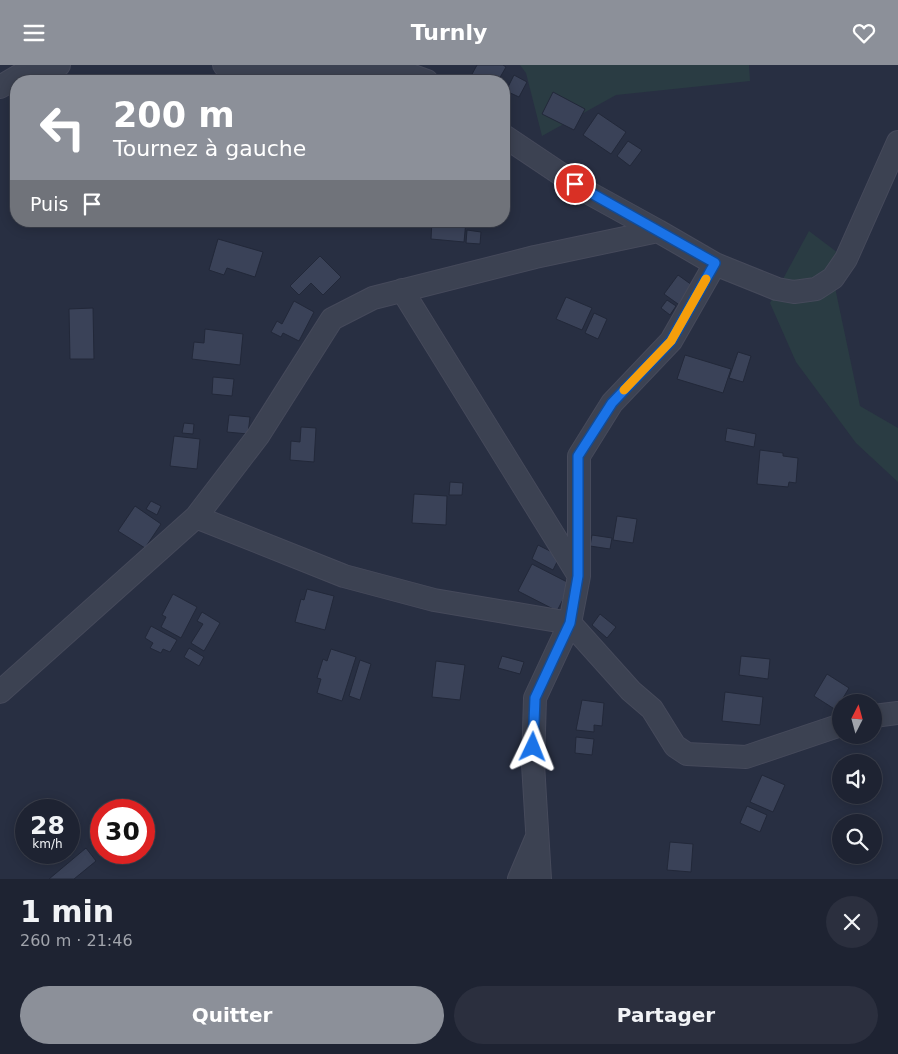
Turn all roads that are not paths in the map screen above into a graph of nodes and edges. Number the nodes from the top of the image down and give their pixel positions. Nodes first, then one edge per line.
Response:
1 (59, 65) edge
2 (224, 65) edge
3 (20, 75) edge
4 (410, 75) edge
5 (510, 140) edge
6 (898, 142) edge
7 (888, 187) edge
8 (658, 231) junction
9 (715, 263) junction
10 (402, 290) junction
11 (196, 517) junction
12 (578, 576) junction
13 (570, 623) junction
14 (0, 692) edge
15 (898, 713) edge
16 (882, 715) edge
17 (832, 728) edge
18 (538, 833) junction
19 (519, 879) edge
20 (540, 879) edge

1 - 3 street
2 - 4 street
5 - 8 street
6 - 7 street
7 - 9 street
8 - 9 street
8 - 10 street
9 - 12 street
10 - 11 street
10 - 12 street
11 - 13 street
11 - 14 street
12 - 13 street
13 - 17 street
13 - 18 street
15 - 16 street
18 - 19 street
18 - 20 street

